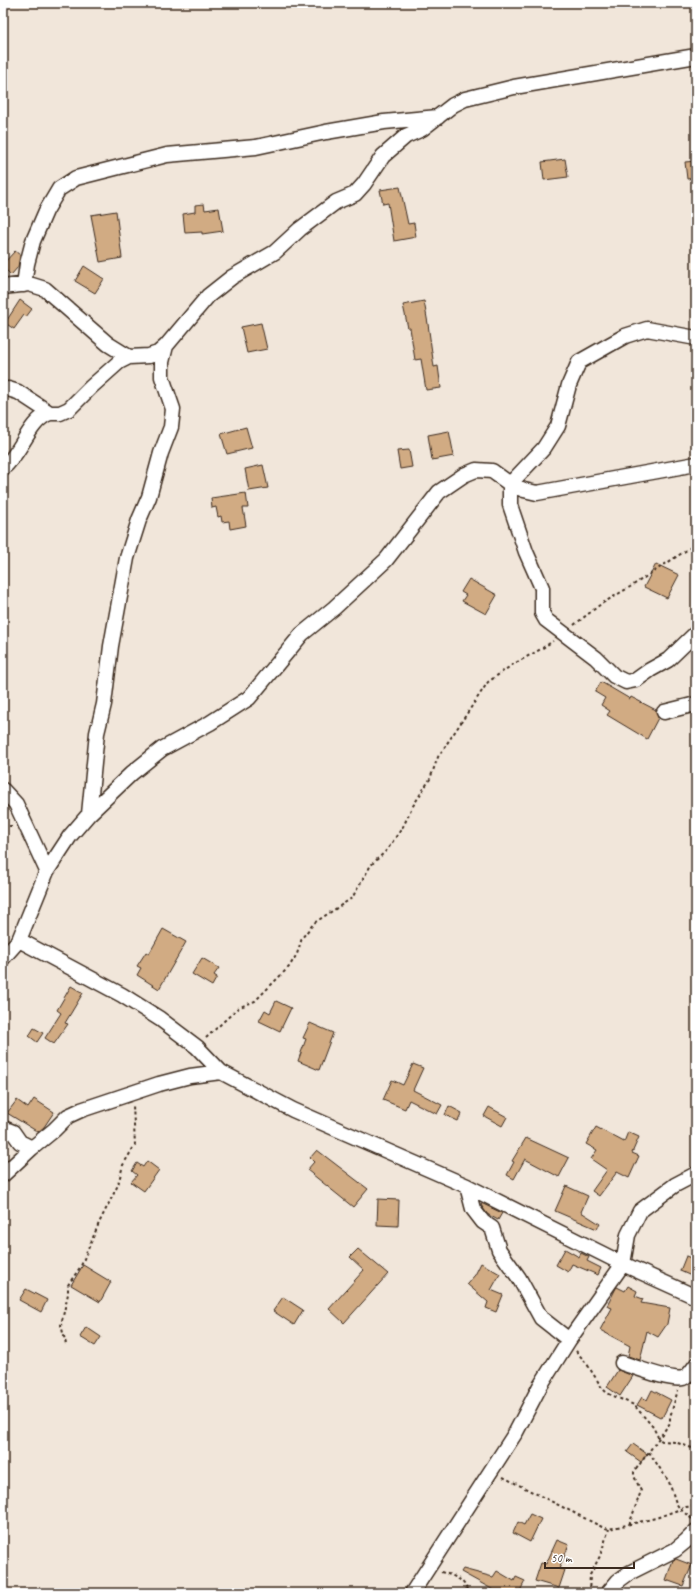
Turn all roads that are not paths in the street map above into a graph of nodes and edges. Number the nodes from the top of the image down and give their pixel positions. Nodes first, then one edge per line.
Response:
1 (696, 56) edge
2 (438, 117) junction
3 (24, 285) junction
4 (3, 288) edge
5 (696, 338) edge
6 (166, 346) junction
7 (129, 357) junction
8 (3, 390) edge
9 (50, 413) junction
10 (696, 464) edge
11 (3, 468) edge
12 (510, 484) junction
13 (696, 633) edge
14 (696, 704) edge
15 (664, 712) dead end
16 (3, 790) edge
17 (89, 814) junction
18 (47, 871) junction
19 (19, 940) junction
20 (3, 958) edge
21 (221, 1072) junction
22 (3, 1128) edge
23 (32, 1148) junction
24 (696, 1174) edge
25 (3, 1175) edge
26 (467, 1186) junction
27 (623, 1264) junction
28 (696, 1297) edge
29 (569, 1340) junction
30 (622, 1363) dead end
31 (696, 1365) edge
32 (696, 1531) edge
33 (412, 1593) edge
34 (608, 1593) edge

1 - 2 street
2 - 3 street
2 - 6 street
3 - 4 street
3 - 7 street
5 - 12 street
6 - 7 street
6 - 17 street
7 - 9 street
8 - 9 street
9 - 11 street
10 - 12 street
12 - 13 street
12 - 17 street
14 - 15 street
16 - 18 street
17 - 18 street
18 - 19 street
19 - 20 street
19 - 21 street
21 - 23 street
21 - 26 street
22 - 23 street
23 - 25 street
24 - 27 street
26 - 27 street
26 - 29 street
27 - 28 street
27 - 29 street
29 - 33 street
30 - 31 street
32 - 34 street

